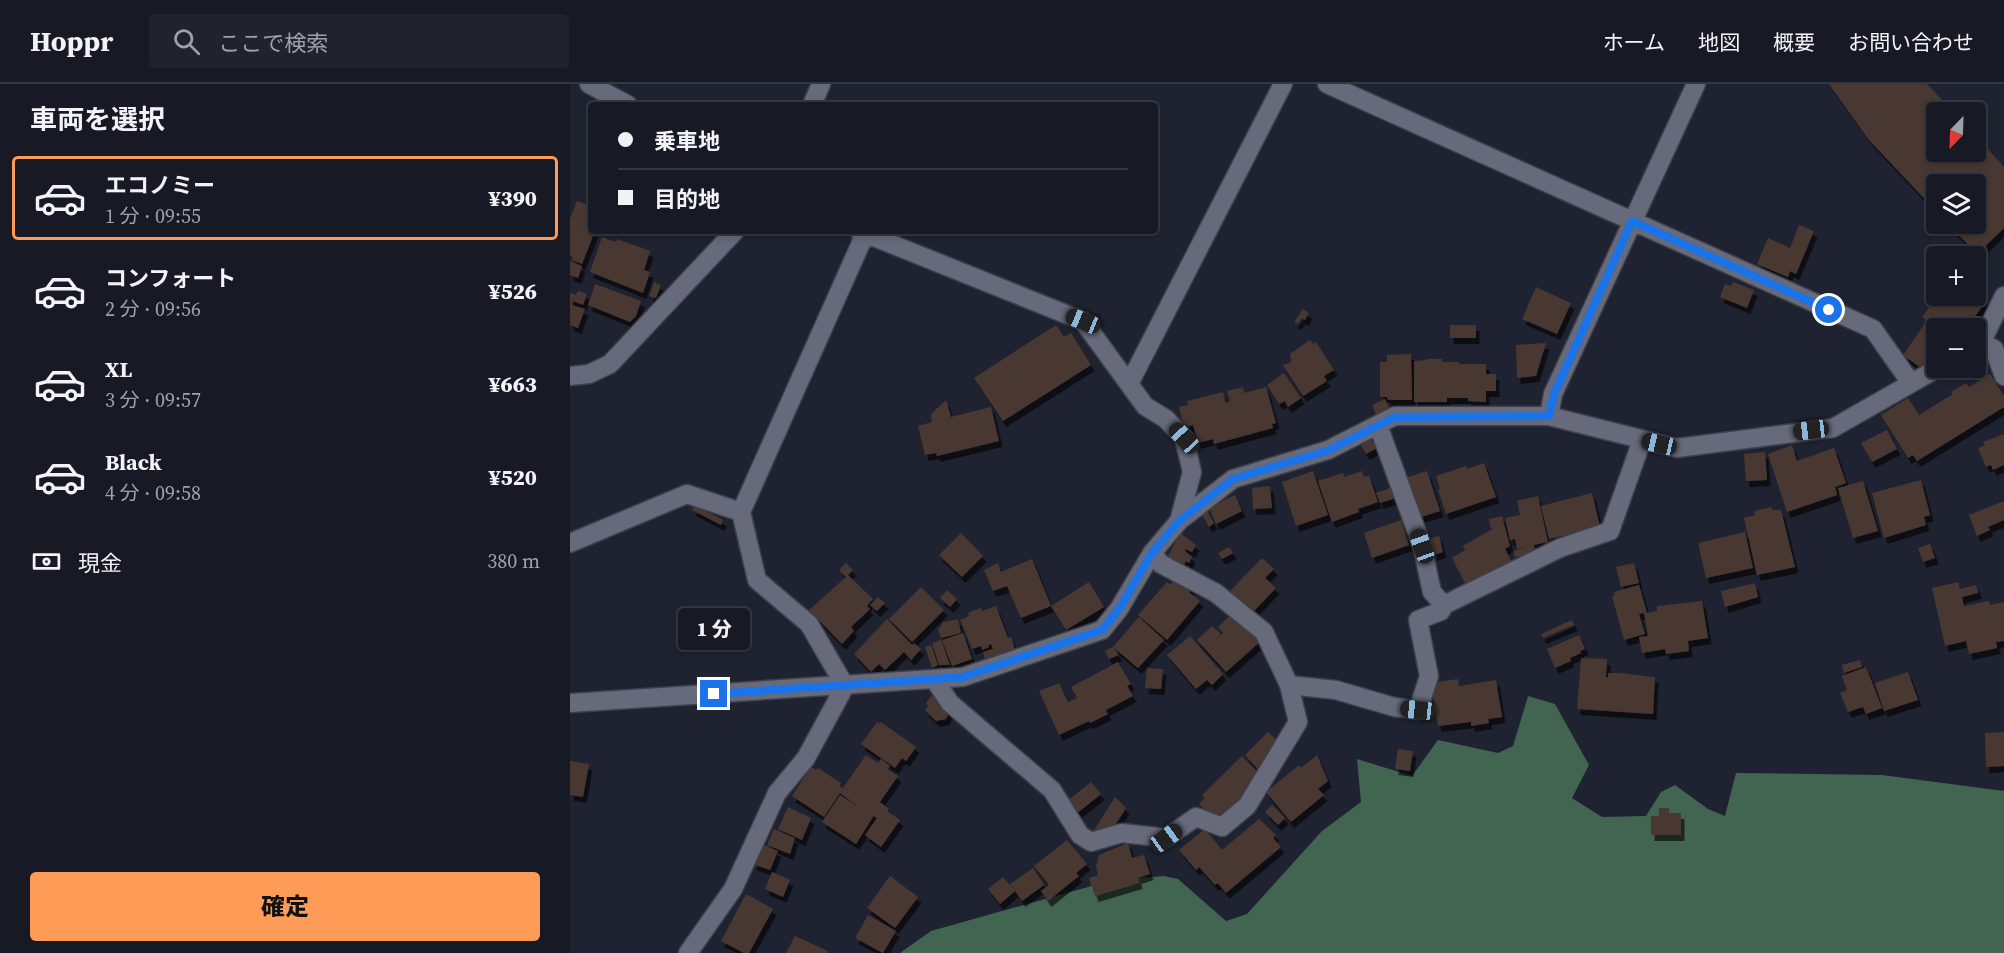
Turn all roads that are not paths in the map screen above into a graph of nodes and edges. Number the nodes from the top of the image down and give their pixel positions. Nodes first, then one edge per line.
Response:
1 (589, 84) edge
2 (820, 84) edge
3 (1284, 84) edge
4 (1327, 84) edge
5 (1696, 84) edge
6 (622, 102) edge
7 (813, 102) edge
8 (1632, 221) junction
9 (732, 234) edge
10 (862, 234) edge
11 (865, 234) edge
12 (2004, 296) edge
13 (1986, 330) edge
14 (1986, 347) edge
15 (1926, 375) edge
16 (570, 376) edge
17 (2004, 376) edge
18 (1911, 383) junction
19 (1128, 384) junction
20 (1549, 416) junction
21 (1378, 425) junction
22 (1642, 440) junction
23 (741, 512) junction
24 (1179, 521) junction
25 (570, 543) edge
26 (1152, 553) junction
27 (1444, 605) junction
28 (934, 679) junction
29 (1289, 685) junction
30 (845, 686) junction
31 (570, 703) edge
32 (688, 953) edge

1 - 6 street
2 - 7 street
3 - 19 street
4 - 8 street
5 - 8 street
8 - 18 street
8 - 20 street
9 - 16 street
10 - 23 street
11 - 19 street
12 - 13 street
14 - 17 street
15 - 18 street
18 - 22 street
19 - 24 street
20 - 21 street
20 - 22 street
21 - 24 street
21 - 27 street
22 - 27 street
23 - 25 street
23 - 30 street
24 - 26 street
26 - 28 street
26 - 29 street
27 - 29 street
28 - 29 street
28 - 30 street
30 - 31 street
30 - 32 street

